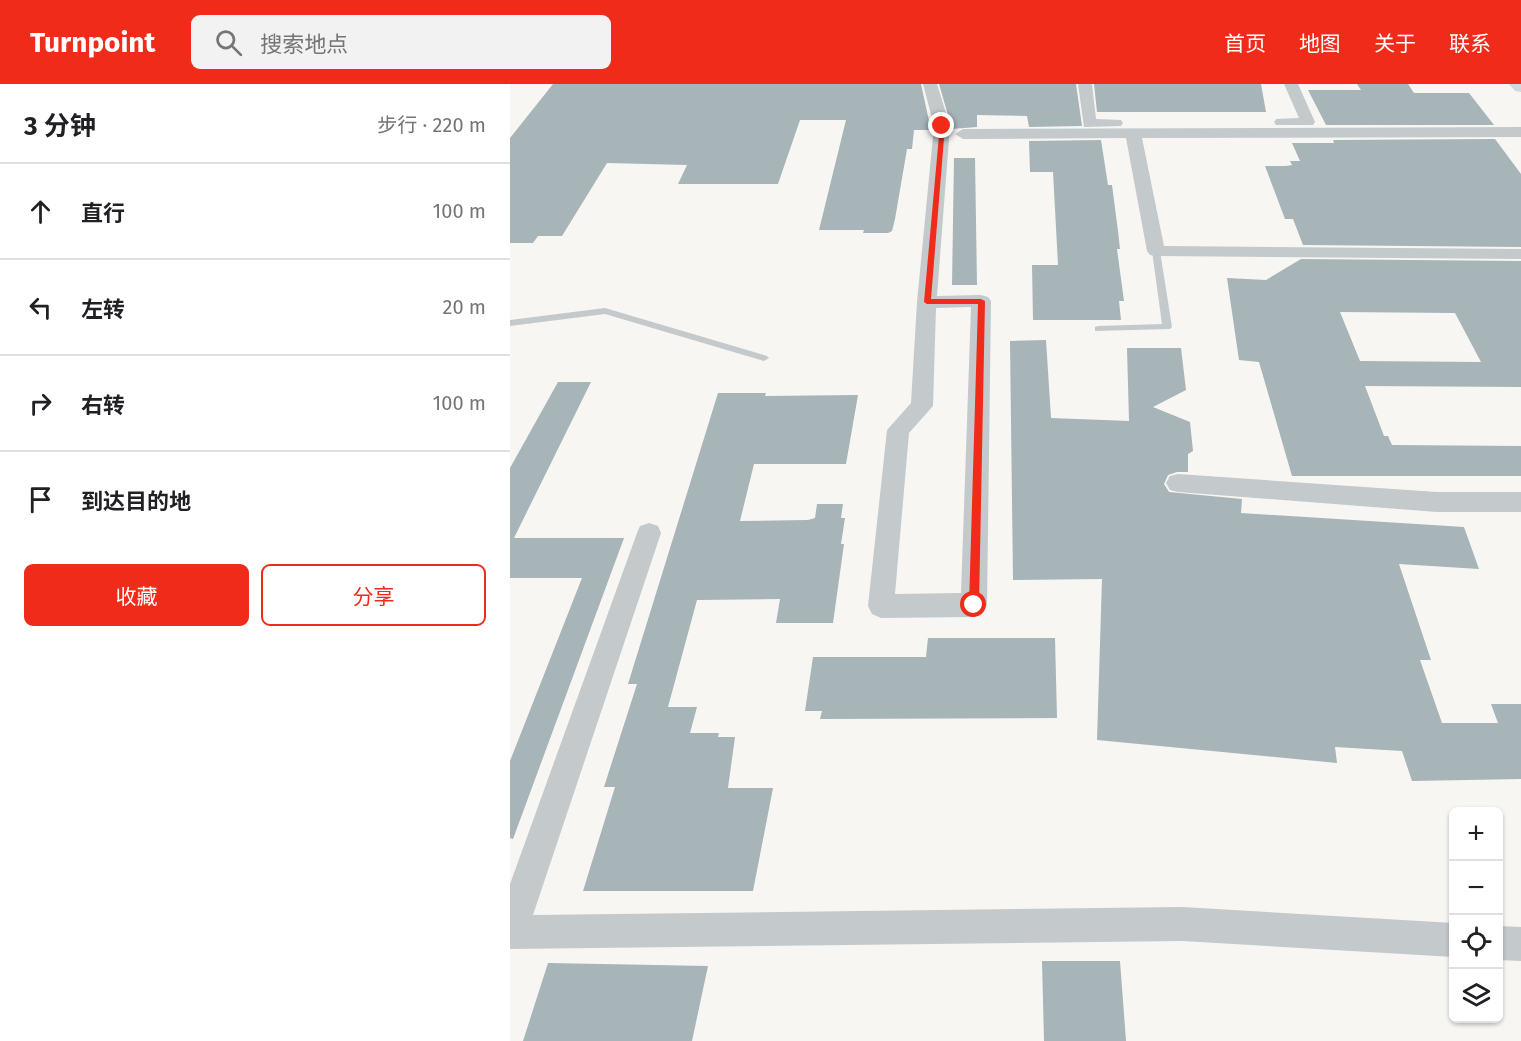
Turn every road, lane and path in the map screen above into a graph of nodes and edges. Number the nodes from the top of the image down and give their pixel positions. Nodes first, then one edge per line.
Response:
1 (930, 84) edge
2 (1085, 84) edge
3 (1291, 84) edge
4 (1521, 132) edge
5 (1133, 133) junction
6 (963, 134) dead end
7 (1156, 251) junction
8 (1521, 254) edge
9 (927, 302) junction
10 (510, 323) edge
11 (1098, 328) dead end
12 (764, 358) dead end
13 (1178, 483) dead end
14 (1521, 502) edge
15 (649, 533) dead end
16 (1449, 940) edge
17 (1503, 943) edge
18 (1521, 944) edge

1 - 9 street
2 - 3 street
4 - 5 street
5 - 6 street
5 - 7 street
7 - 8 street
7 - 11 lane
9 - 9 street
10 - 12 lane
13 - 14 street
15 - 16 street
17 - 18 street

